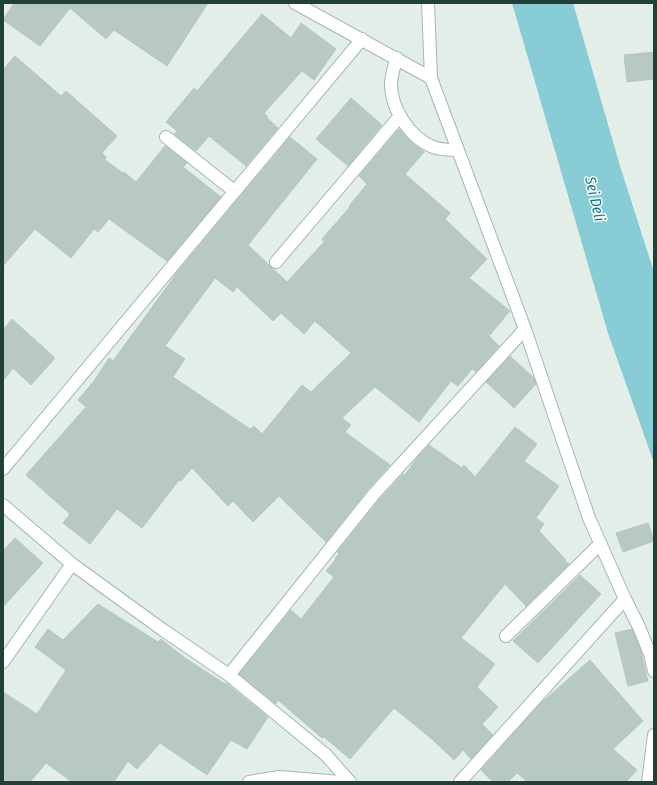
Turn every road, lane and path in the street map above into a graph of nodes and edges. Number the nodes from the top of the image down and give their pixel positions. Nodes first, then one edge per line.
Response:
1 (295, 3) edge
2 (428, 3) edge
3 (362, 38) junction
4 (397, 58) junction
5 (431, 78) junction
6 (400, 116) junction
7 (166, 137) dead end
8 (458, 150) junction
9 (234, 191) junction
10 (276, 262) dead end
11 (525, 329) junction
12 (3, 469) edge
13 (3, 505) edge
14 (600, 544) junction
15 (72, 564) junction
16 (625, 599) junction
17 (506, 636) dead end
18 (3, 662) edge
19 (654, 671) edge
20 (229, 675) junction
21 (654, 735) edge
22 (249, 782) edge
23 (341, 782) edge
24 (350, 782) edge
25 (460, 782) edge
26 (648, 782) edge

1 - 3 street
2 - 5 street
3 - 4 street
3 - 9 street
4 - 5 street
4 - 6 street
5 - 8 street
6 - 8 street
6 - 10 street
7 - 9 street
8 - 11 street
9 - 12 street
11 - 14 street
11 - 20 street
13 - 15 street
14 - 16 street
14 - 17 street
15 - 18 street
15 - 20 street
16 - 19 street
16 - 25 street
20 - 24 street
21 - 26 street
22 - 23 street

